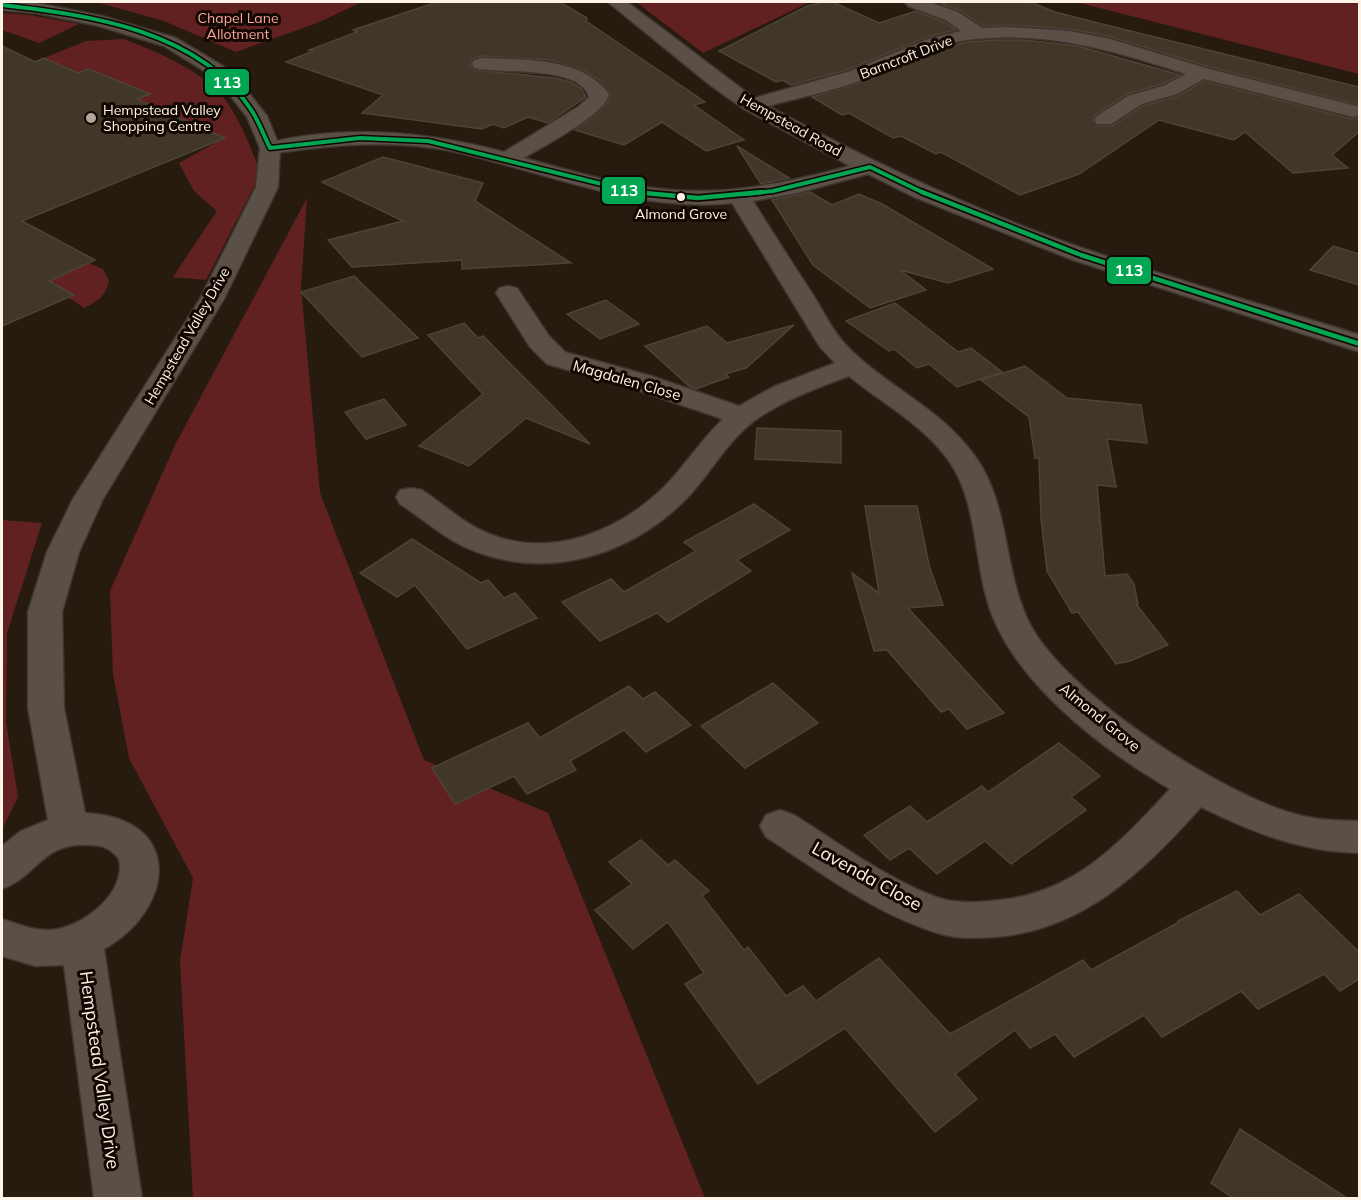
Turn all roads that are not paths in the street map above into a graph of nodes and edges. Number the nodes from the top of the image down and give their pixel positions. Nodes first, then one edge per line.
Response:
1 (617, 2) edge
2 (914, 2) edge
3 (2, 4) edge
4 (978, 34) junction
5 (481, 63) dead end
6 (1202, 74) junction
7 (751, 105) junction
8 (1353, 111) dead end
9 (1104, 120) dead end
10 (270, 148) junction
11 (506, 160) junction
12 (870, 167) junction
13 (739, 197) junction
14 (508, 293) dead end
15 (1359, 344) edge
16 (852, 366) junction
17 (742, 416) junction
18 (411, 497) dead end
19 (1196, 786) junction
20 (780, 826) dead end
21 (69, 830) junction
22 (1359, 837) edge
23 (2, 872) edge
24 (2, 937) edge
25 (82, 942) junction
26 (118, 1198) edge

1 - 7 street, Hempstead Road
2 - 4 street
3 - 10 street, Hempstead Valley Drive
4 - 6 street, Barncroft Drive
4 - 7 street, Barncroft Drive
5 - 11 street
6 - 8 street, Barncroft Drive
6 - 9 street
7 - 12 street, Hempstead Road
10 - 11 street
10 - 21 street, Hempstead Valley Drive
11 - 13 street
12 - 13 street
12 - 15 street, Hempstead Road
13 - 16 street, Almond Grove
14 - 17 street, Magdalen Close
16 - 17 street
16 - 19 street, Almond Grove
17 - 18 street
19 - 20 street, Lavenda Close
19 - 22 street, Almond Grove
21 - 23 street
21 - 25 street
24 - 25 street
25 - 26 street, Hempstead Valley Drive

